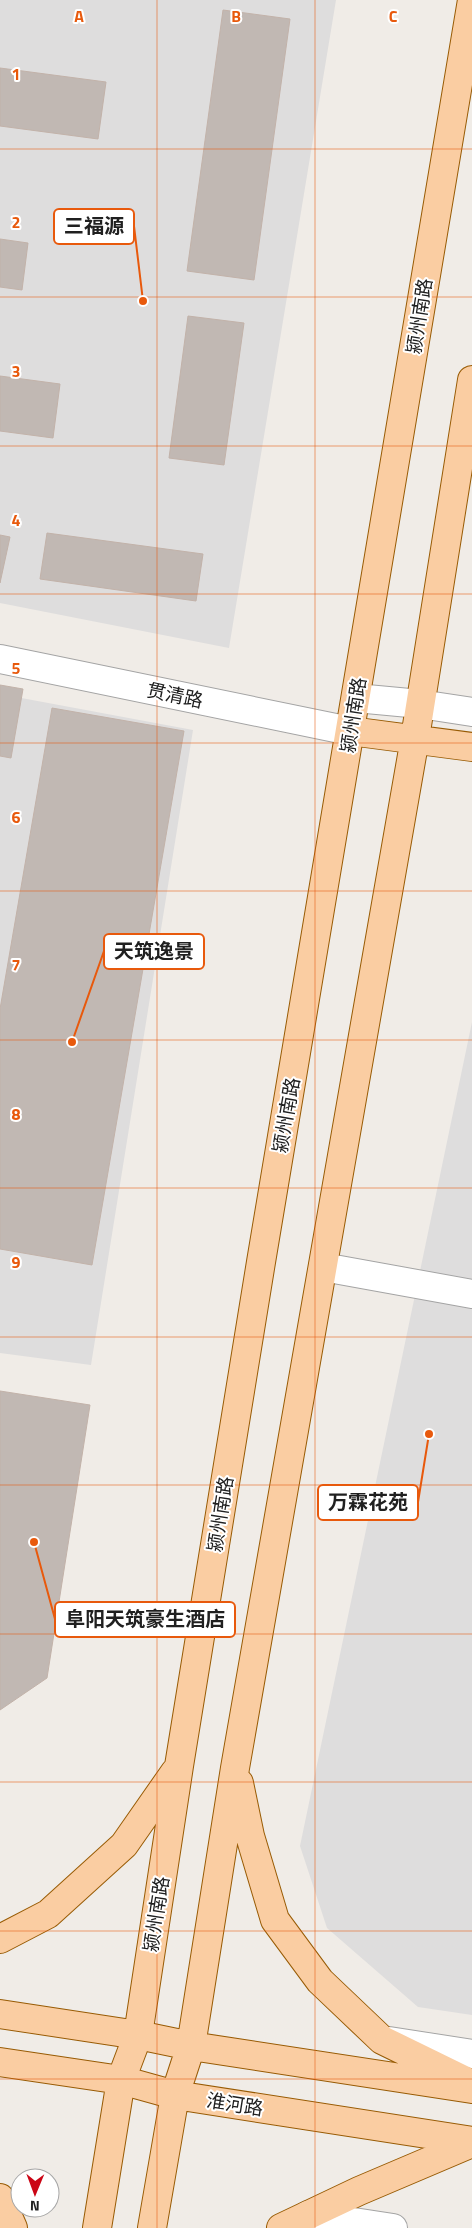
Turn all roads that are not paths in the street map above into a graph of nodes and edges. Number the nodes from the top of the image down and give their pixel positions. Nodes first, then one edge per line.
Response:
1 (472, 0) edge
2 (472, 380) edge
3 (0, 659) edge
4 (356, 698) junction
5 (420, 704) junction
6 (472, 712) edge
7 (350, 731) junction
8 (415, 738) junction
9 (472, 747) edge
10 (322, 1267) junction
11 (472, 1294) edge
12 (178, 1766) junction
13 (236, 1768) junction
14 (0, 1939) edge
15 (0, 2014) edge
16 (138, 2035) junction
17 (382, 2040) junction
18 (191, 2046) junction
19 (472, 2054) edge
20 (0, 2062) edge
21 (121, 2080) junction
22 (472, 2084) edge
23 (472, 2090) edge
24 (174, 2095) junction
25 (472, 2142) edge
26 (0, 2198) edge
27 (308, 2215) junction
28 (13, 2228) edge
29 (97, 2228) edge
30 (152, 2228) edge
31 (281, 2228) edge
32 (394, 2228) edge

1 - 4 main road, 颍州南路
2 - 5 main road
3 - 7 street, 贯清路
4 - 5 street
4 - 7 main road, 颍州南路
5 - 6 street
5 - 8 main road
7 - 8 main road
7 - 12 main road, 颍州南路
8 - 9 main road
8 - 10 main road
10 - 11 street
10 - 13 main road
12 - 14 main road
12 - 16 main road, 颍州南路
13 - 17 main road
13 - 18 main road
15 - 16 main road
16 - 18 main road
16 - 21 main road, 颍州南路
17 - 19 street
17 - 22 main road
18 - 23 main road
18 - 24 main road
20 - 21 main road, 淮河路
21 - 24 main road, 淮河路
21 - 29 main road, 颍州南路
24 - 25 main road, 淮河路
24 - 30 main road
25 - 27 main road
26 - 28 main road
27 - 31 main road
27 - 32 street

